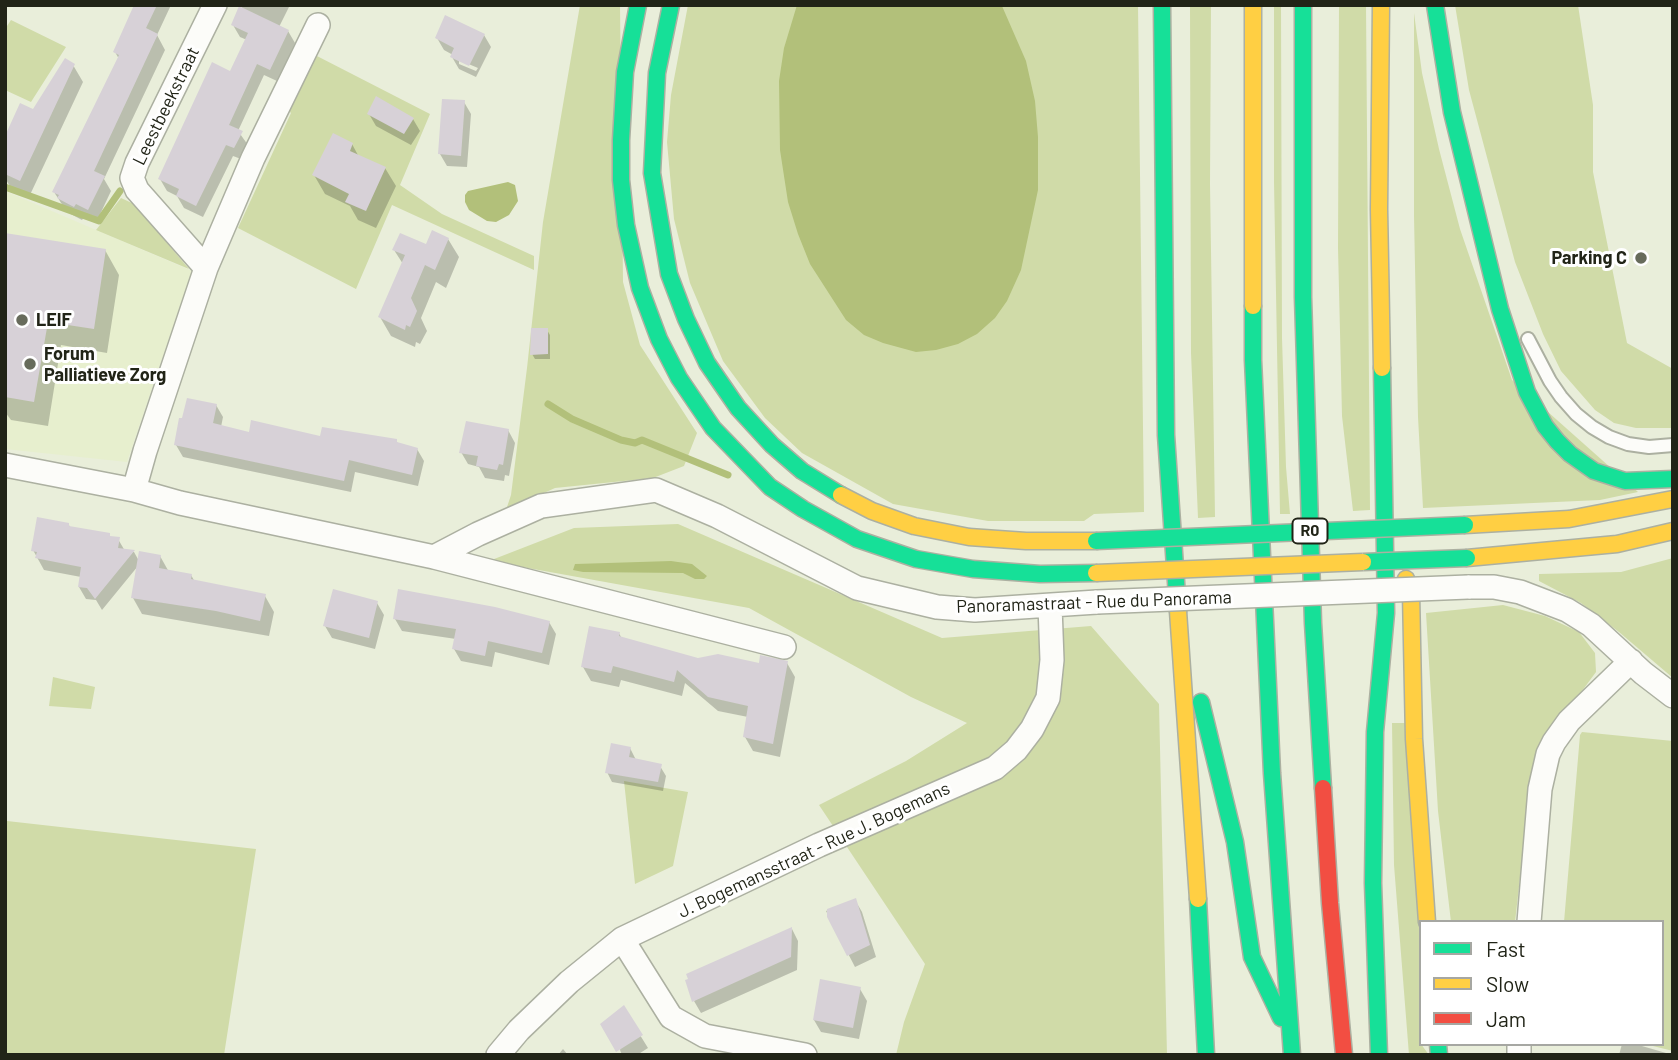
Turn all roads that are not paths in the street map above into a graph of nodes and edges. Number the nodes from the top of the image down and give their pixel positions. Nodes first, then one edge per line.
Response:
1 (215, 5) edge
2 (638, 5) edge
3 (671, 5) edge
4 (1162, 5) edge
5 (1253, 5) edge
6 (1303, 5) edge
7 (1381, 5) edge
8 (1435, 5) edge
9 (318, 25) dead end
10 (1479, 222) junction
11 (206, 268) junction
12 (1510, 295) dead end
13 (1525, 332) dead end
14 (1673, 444) edge
15 (5, 465) edge
16 (1673, 478) edge
17 (134, 490) junction
18 (1673, 499) edge
19 (1385, 513) junction
20 (1673, 531) edge
21 (434, 557) junction
22 (1050, 606) junction
23 (1180, 628) junction
24 (784, 647) dead end
25 (1631, 661) junction
26 (1673, 696) edge
27 (1427, 920) edge
28 (1529, 920) edge
29 (622, 939) junction
30 (1291, 1047) edge
31 (498, 1055) edge
32 (805, 1055) edge
33 (1206, 1055) edge
34 (1344, 1055) edge
35 (1378, 1055) edge

1 - 11 street, Leestbeekstraat
2 - 20 highway, bridge
3 - 18 highway, bridge
4 - 23 highway
5 - 30 highway
6 - 34 highway, R0
7 - 19 highway
8 - 10 highway
9 - 11 street
10 - 12 lane
10 - 16 highway
11 - 17 street
13 - 14 lane
15 - 17 street
17 - 21 street
19 - 27 highway
19 - 35 highway
21 - 22 street, Panoramastraat - Rue du Panorama
21 - 24 street
22 - 25 street, Panoramastraat - Rue du Panorama, bridge
22 - 29 street, J. Bogemansstraat - Rue J. Bogemans
23 - 30 highway
23 - 33 highway
25 - 26 street, Panoramastraat - Rue du Panorama
25 - 28 street
29 - 31 street, J. Bogemansstraat - Rue J. Bogemans
29 - 32 street

